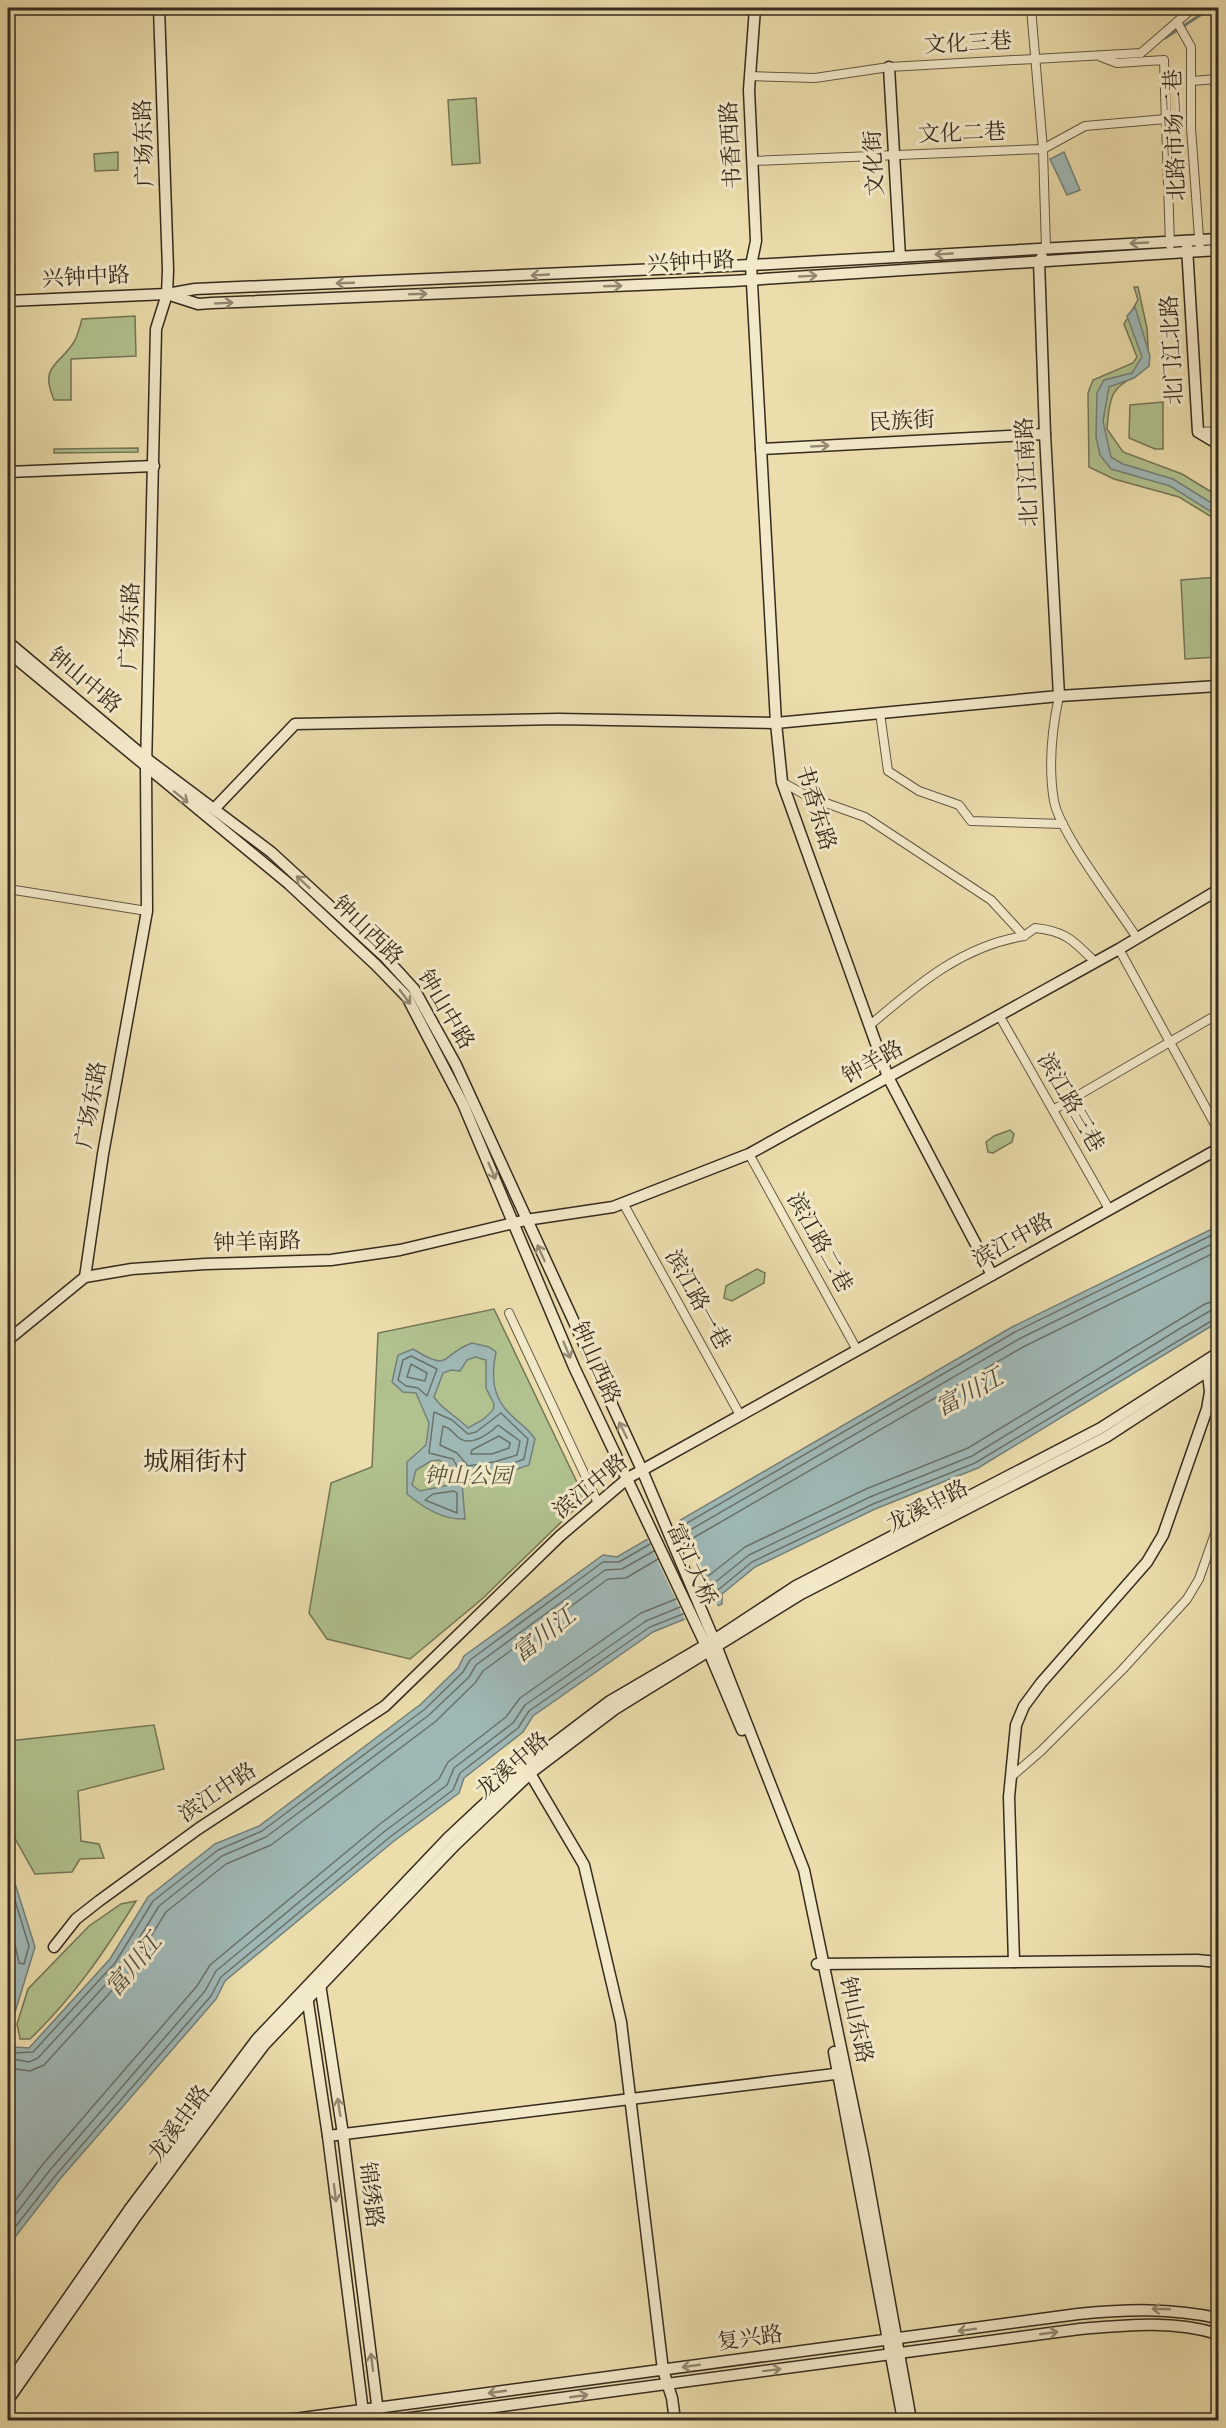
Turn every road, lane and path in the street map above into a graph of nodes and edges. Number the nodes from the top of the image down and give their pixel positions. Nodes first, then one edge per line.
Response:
1 (159, 8) edge
2 (755, 8) edge
3 (1032, 8) edge
4 (1193, 8) edge
5 (1177, 22) junction
6 (1097, 55) junction
7 (1036, 58) junction
8 (889, 67) junction
9 (749, 76) junction
10 (1218, 79) edge
11 (1191, 81) junction
12 (1166, 119) junction
13 (1043, 149) junction
14 (894, 154) junction
15 (753, 161) junction
16 (1218, 239) edge
17 (1200, 245) junction
18 (1187, 246) junction
19 (1171, 247) junction
20 (1046, 249) junction
21 (1218, 250) edge
22 (900, 257) junction
23 (1039, 261) junction
24 (751, 265) junction
25 (752, 279) junction
26 (166, 294) junction
27 (8, 301) edge
28 (1218, 431) edge
29 (1198, 432) junction
30 (1045, 435) junction
31 (1218, 444) edge
32 (761, 449) junction
33 (154, 466) junction
34 (8, 472) edge
35 (8, 642) edge
36 (8, 652) edge
37 (1218, 686) edge
38 (1059, 696) junction
39 (880, 713) junction
40 (776, 723) junction
41 (146, 764) junction
42 (782, 782) junction
43 (215, 808) junction
44 (1063, 824) junction
45 (8, 889) edge
46 (1218, 890) edge
47 (147, 911) junction
48 (1024, 936) junction
49 (1137, 938) junction
50 (1119, 948) junction
51 (1095, 962) junction
52 (1218, 1014) edge
53 (999, 1015) junction
54 (869, 1026) junction
55 (1170, 1042) junction
56 (888, 1077) junction
57 (1053, 1110) junction
58 (1218, 1130) edge
59 (1218, 1149) edge
60 (749, 1154) junction
61 (623, 1203) junction
62 (1110, 1209) junction
63 (526, 1220) junction
64 (515, 1224) junction
65 (992, 1275) junction
66 (85, 1277) junction
67 (509, 1313) dead end
68 (8, 1340) edge
69 (858, 1350) junction
70 (1218, 1353) edge
71 (1211, 1365) edge
72 (740, 1415) junction
73 (642, 1470) junction
74 (628, 1478) junction
75 (656, 1502) joint
76 (598, 1503) junction
77 (641, 1504) joint
78 (1218, 1525) edge
79 (711, 1646) junction
80 (528, 1770) junction
81 (1011, 1777) junction
82 (54, 1947) dead end
83 (1014, 1962) junction
84 (1218, 1962) edge
85 (820, 1964) junction
86 (319, 1975) junction
87 (321, 1987) junction
88 (306, 1989) junction
89 (308, 2001) junction
90 (842, 2073) junction
91 (632, 2099) junction
92 (343, 2134) junction
93 (328, 2136) junction
94 (1218, 2318) edge
95 (1218, 2334) edge
96 (892, 2340) junction
97 (894, 2354) junction
98 (663, 2370) junction
99 (8, 2384) edge
100 (668, 2384) junction
101 (8, 2400) edge
102 (377, 2408) junction
103 (363, 2415) edge
104 (287, 2421) edge
105 (379, 2421) edge
106 (396, 2421) edge
107 (675, 2421) edge
108 (903, 2421) edge
109 (911, 2421) edge

1 - 26 main road, 广场东路
2 - 9 main road, 书香西路
3 - 7 street
4 - 5 street, 文化三巷
5 - 6 street, 文化三巷
5 - 11 street, 北路市场二巷
6 - 7 street, 文化三巷
6 - 12 street
7 - 8 street, 文化三巷
7 - 13 street
8 - 9 street, 文化三巷
8 - 14 main road, 文化街
9 - 15 main road, 书香西路
10 - 11 street
11 - 17 street, 北路市场二巷
12 - 13 street, 文化二巷
12 - 19 street
13 - 14 street, 文化二巷
13 - 20 street
14 - 15 street, 文化二巷
14 - 22 main road, 文化街
15 - 24 main road, 书香西路
16 - 17 main road, 兴钟中路
17 - 18 main road, 兴钟中路
17 - 21 main road, 兴钟中路
18 - 19 main road, 兴钟中路
18 - 29 main road, 北门江北路
19 -> 20 main road, 兴钟中路
19 - 23 main road, 兴钟中路
20 -> 22 main road, 兴钟中路
20 - 23 main road
22 - 24 main road, 兴钟中路
25 -> 23 main road, 兴钟中路
23 - 30 main road, 北门江南路
24 - 25 main road, 书香西路
24 -> 26 main road, 兴钟中路
26 -> 25 main road, 兴钟中路
25 - 32 main road, 书香东路
26 - 27 main road, 兴钟中路
26 - 33 main road, 广场东路
28 - 29 street
29 - 31 main road, 北门江北路
32 -> 30 main road, 民族街
30 - 38 main road, 北门江南路
32 - 40 main road, 书香东路
33 - 34 main road
33 - 41 main road, 广场东路
35 - 41 main road, 钟山中路
36 - 41 main road, 钟山西路
37 - 38 main road
38 - 39 main road
38 - 44 street
39 - 40 main road
39 - 44 street
40 - 42 main road, 书香东路
40 - 43 main road
41 - 43 main road, 钟山中路
41 - 47 main road, 广场东路
41 -> 64 main road, 钟山西路
42 - 48 street
42 - 54 main road, 书香东路
63 -> 43 main road, 钟山中路
44 - 49 street
45 - 47 street
46 - 49 main road, 钟羊路
47 - 66 main road, 广场东路
48 - 51 street
48 - 54 street
49 - 50 main road, 钟羊路
50 - 51 main road, 钟羊路
50 - 55 street
51 - 53 main road, 钟羊路
52 - 55 street
53 - 56 main road, 钟羊路
53 - 57 street, 滨江路三巷
54 - 56 main road, 书香东路
55 - 57 street
55 - 58 street
56 - 60 main road, 钟羊路
56 - 65 main road, 书香东路
57 - 62 street, 滨江路三巷
59 - 62 main road, 滨江中路
60 - 61 main road, 钟羊路
60 - 69 street, 滨江路二巷
61 - 63 main road, 钟羊路
61 - 72 street, 滨江路一巷
62 - 65 main road, 滨江中路
63 - 64 main road, 钟羊南路
73 -> 63 main road, 钟山中路
64 - 66 main road, 钟羊南路
64 -> 74 main road, 钟山西路
65 - 69 main road, 滨江中路
66 - 68 main road, 钟羊南路
67 - 76 street
69 - 72 main road, 滨江中路
70 - 71 main road, 龙溪中路
71 - 79 main road, 龙溪中路
71 - 81 main road
72 - 73 main road, 滨江中路
73 - 74 main road, 滨江中路
73 - 75 main road, 钟山中路
74 - 76 main road, 滨江中路
74 - 77 main road, 钟山西路
75 - 79 main road, 富江大桥
76 - 82 main road, 滨江中路
77 - 79 main road, 富江大桥
78 - 81 street
79 - 80 main road, 龙溪中路
79 - 85 main road, 钟山东路
80 - 86 main road, 龙溪中路
80 - 87 main road, 龙溪中路
80 - 91 main road
81 - 83 main road
83 - 84 main road
83 - 85 main road
85 - 90 main road, 钟山东路
86 - 87 main road, 锦绣路
86 - 88 main road, 龙溪中路
87 - 89 main road, 龙溪中路
92 -> 87 main road, 锦绣路
88 - 89 main road, 锦绣路
88 - 99 main road, 龙溪中路
89 - 93 main road, 锦绣路
89 - 101 main road, 龙溪中路
90 - 91 main road
90 - 96 main road, 钟山东路
91 - 92 main road
91 - 98 main road
92 - 93 main road
102 -> 92 main road, 锦绣路
93 -> 103 main road, 锦绣路
94 -> 96 main road, 复兴路
97 -> 95 main road, 复兴路
96 - 97 main road, 钟山东路
96 -> 98 main road, 复兴路
100 -> 97 main road, 复兴路
97 - 108 main road, 钟山东路
97 - 109 main road, 钟山东路
98 - 100 main road
98 -> 102 main road, 复兴路
106 -> 100 main road, 复兴路
100 - 107 main road
102 - 103 main road, 复兴路
102 - 105 main road, 锦绣路
103 - 104 main road, 复兴路

